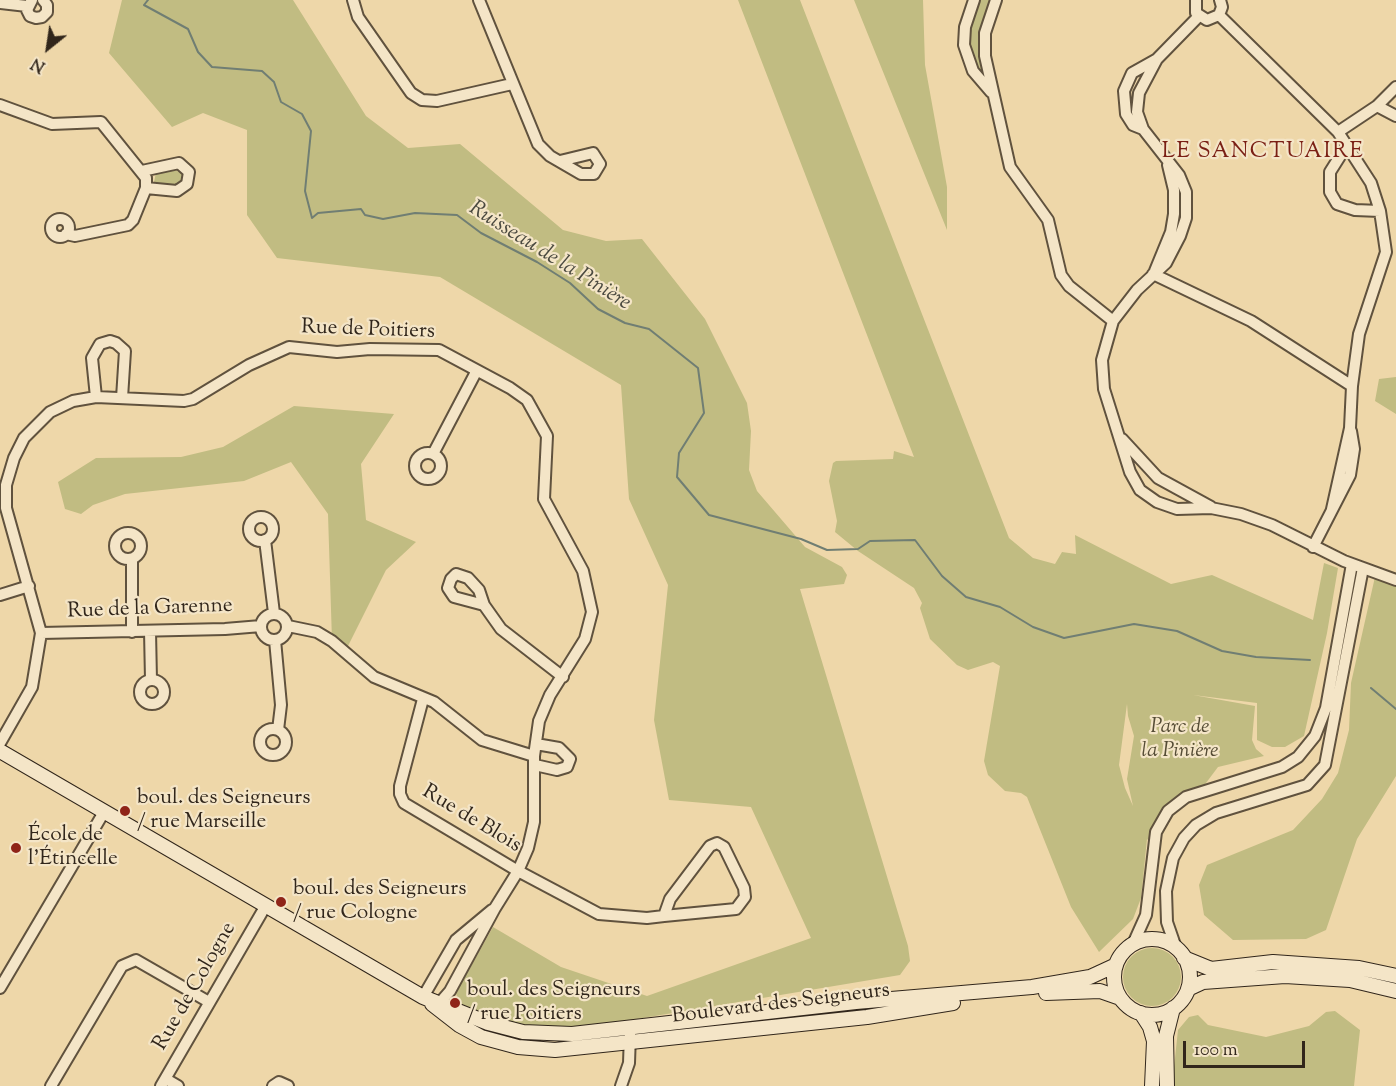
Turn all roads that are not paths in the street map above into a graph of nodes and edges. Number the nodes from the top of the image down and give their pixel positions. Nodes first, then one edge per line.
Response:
1 (43, 0) edge
2 (353, 0) edge
3 (479, 0) edge
4 (974, 0) edge
5 (996, 0) edge
6 (1196, 0) edge
7 (1220, 0) edge
8 (0, 3) edge
9 (30, 3) edge
10 (1219, 15) junction
11 (1199, 16) junction
12 (1157, 59) junction
13 (512, 84) junction
14 (1396, 87) edge
15 (993, 95) junction
16 (1377, 106) junction
17 (1, 107) edge
18 (1396, 116) edge
19 (1143, 129) junction
20 (1338, 132) junction
21 (1347, 145) junction
22 (560, 161) dead end
23 (142, 171) junction
24 (146, 188) junction
25 (1380, 211) junction
26 (66, 234) dead end
27 (1154, 274) junction
28 (1113, 321) junction
29 (476, 372) junction
30 (1352, 386) junction
31 (96, 397) junction
32 (122, 398) junction
33 (1118, 434) junction
34 (433, 454) dead end
35 (1211, 508) junction
36 (4, 514) edge
37 (266, 540) dead end
38 (1313, 547) junction
39 (132, 559) dead end
40 (1358, 566) junction
41 (1396, 580) edge
42 (30, 586) junction
43 (0, 595) edge
44 (484, 605) dead end
45 (274, 613) junction
46 (261, 626) junction
47 (288, 626) junction
48 (150, 631) junction
49 (132, 632) junction
50 (41, 633) junction
51 (275, 640) junction
52 (563, 677) junction
53 (151, 680) dead end
54 (423, 699) junction
55 (278, 730) dead end
56 (0, 744) edge
57 (0, 751) edge
58 (535, 755) junction
59 (104, 812) junction
60 (518, 871) junction
61 (265, 907) junction
62 (495, 908) junction
63 (664, 916) junction
64 (1133, 944) junction
65 (1180, 953) junction
66 (1116, 965) junction
67 (1396, 976) edge
68 (0, 988) edge
69 (1188, 990) junction
70 (1396, 991) edge
71 (423, 997) junction
72 (1120, 998) junction
73 (209, 1002) junction
74 (438, 1005) junction
75 (1173, 1008) junction
76 (1141, 1013) junction
77 (630, 1028) junction
78 (630, 1043) junction
79 (164, 1082) edge
80 (51, 1086) edge
81 (178, 1086) edge
82 (273, 1086) edge
83 (288, 1086) edge
84 (621, 1086) edge
85 (1152, 1086) edge
86 (1167, 1086) edge

1 - 9 street
2 - 13 street
3 - 13 street
4 - 15 street
5 - 15 street
6 - 11 street
7 - 10 street
8 - 9 street
10 - 11 street
10 - 20 street
11 - 12 street
12 - 19 street
12 - 19 street
13 - 22 street
14 - 16 street
15 - 28 street
16 - 18 street
16 - 20 street
17 - 23 street
19 - 27 street
20 - 21 street
21 - 25 street
21 - 25 street
23 - 24 street
23 - 24 street
24 - 26 street
25 - 30 street
27 - 28 street
27 - 30 street
28 - 33 street
29 - 32 street, Rue de Poitiers
29 - 34 street
29 - 52 street, Rue de Poitiers
30 - 38 street
31 - 32 street, Rue de Poitiers
31 - 32 street
31 - 36 street, Rue de Poitiers
33 - 35 street
33 - 35 street
35 - 38 street
36 - 42 street, Rue de Poitiers
37 - 45 street
38 - 40 street
39 - 49 street
40 - 41 street
40 - 64 street
40 - 65 street
42 - 43 street
42 - 50 street, Rue de Poitiers
44 - 52 street
45 - 46 street
45 - 47 street
46 - 48 street, Rue de la Garenne
46 - 51 street
47 - 51 street
47 - 54 street
48 - 49 street, Rue de la Garenne
48 - 53 street
49 - 50 street, Rue de la Garenne
50 - 56 street, Rue de Poitiers
51 - 55 street
52 - 58 street, Rue de Poitiers
54 - 58 street
54 - 60 street, Rue de Blois
57 - 59 street, Boulevard des Seigneurs
58 - 60 street, Rue de Poitiers
59 - 61 street, Boulevard des Seigneurs
59 - 68 street
60 - 62 street, Rue de Poitiers
60 - 63 street, Rue de Blois
61 - 71 street, Boulevard des Seigneurs
61 - 73 street, Rue de Cologne
62 - 71 street, Rue de Poitiers
62 - 74 street, Rue de Poitiers
63 - 63 street, Rue de Blois
64 - 65 street
64 - 66 street
65 - 67 street
65 - 69 street
66 - 72 street
66 - 77 street, Boulevard des Seigneurs
69 - 70 street
69 - 75 street
71 - 74 street, Boulevard des Seigneurs
72 - 76 street
72 - 78 street, Boulevard des Seigneurs
73 - 79 street, Rue de Cologne
73 - 80 street
74 - 77 street, Boulevard des Seigneurs
74 - 78 street, Boulevard des Seigneurs
75 - 76 street
75 - 86 street
76 - 85 street
77 - 78 street
78 - 84 street
79 - 81 street
82 - 83 street

